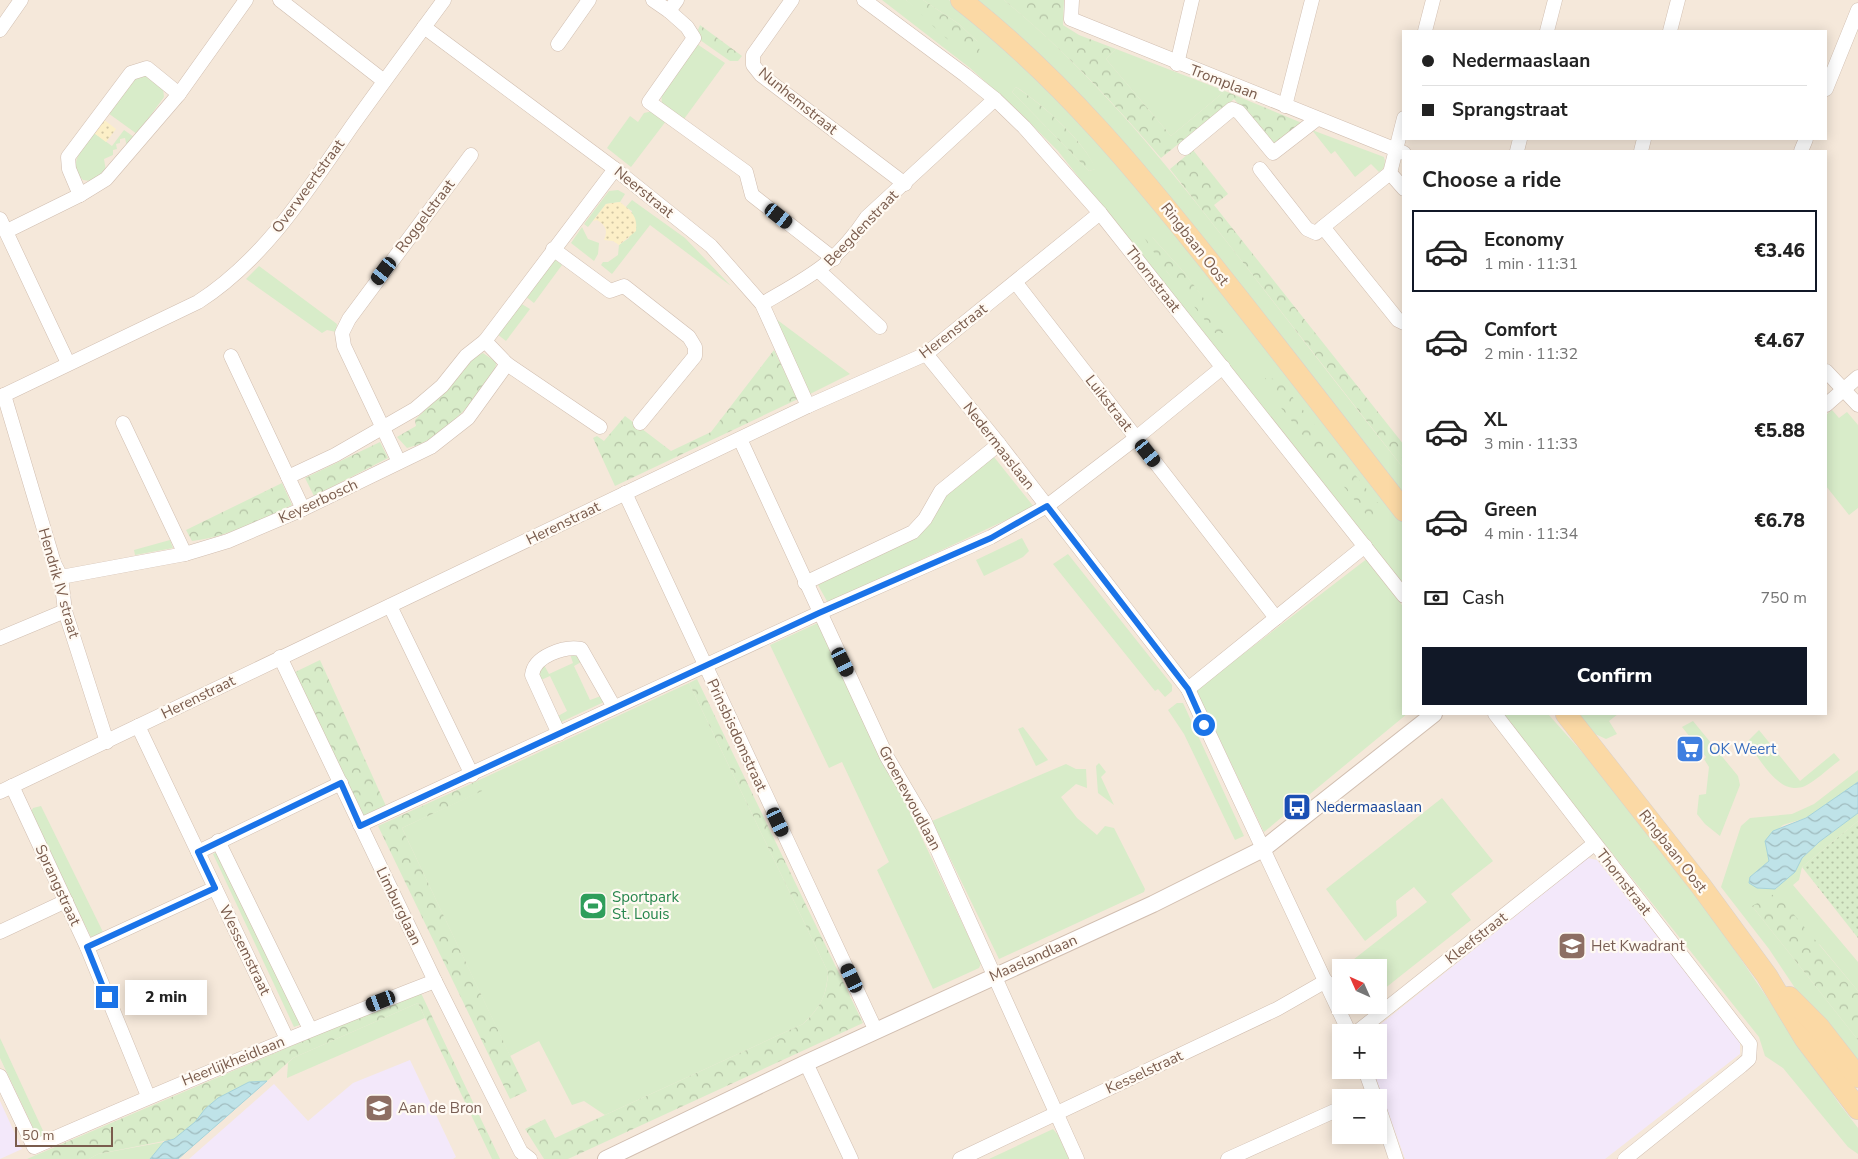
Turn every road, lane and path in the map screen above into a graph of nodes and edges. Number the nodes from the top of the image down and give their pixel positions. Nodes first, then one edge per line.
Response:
1 (21, 0) edge
2 (246, 0) edge
3 (280, 0) edge
4 (444, 0) edge
5 (589, 0) edge
6 (653, 0) edge
7 (792, 0) edge
8 (864, 0) edge
9 (961, 0) edge
10 (1072, 0) edge
11 (1192, 0) edge
12 (1312, 0) edge
13 (1433, 0) edge
14 (1555, 0) edge
15 (1678, 0) edge
16 (673, 6) edge
17 (1858, 10) edge
18 (424, 27) junction
19 (0, 30) edge
20 (1425, 30) edge
21 (1547, 30) edge
22 (1670, 30) edge
23 (558, 44) dead end
24 (1177, 64) junction
25 (384, 81) junction
26 (1827, 87) edge
27 (178, 94) junction
28 (995, 99) junction
29 (1285, 106) junction
30 (1318, 119) junction
31 (1402, 134) edge
32 (1185, 148) dead end
33 (1400, 151) edge
34 (471, 155) dead end
35 (615, 169) junction
36 (1260, 169) dead end
37 (1390, 173) junction
38 (904, 184) junction
39 (1402, 187) edge
40 (80, 195) junction
41 (1100, 212) junction
42 (0, 219) edge
43 (1322, 227) junction
44 (7, 231) junction
45 (553, 249) junction
46 (834, 259) junction
47 (819, 271) junction
48 (1016, 283) junction
49 (762, 304) junction
50 (1402, 322) edge
51 (880, 327) dead end
52 (485, 341) junction
53 (926, 354) junction
54 (231, 356) dead end
55 (68, 363) junction
56 (507, 364) junction
57 (1223, 367) junction
58 (1827, 372) edge
59 (1858, 377) edge
60 (1844, 390) junction
61 (2, 396) edge
62 (1827, 404) edge
63 (808, 406) junction
64 (1858, 406) edge
65 (123, 422) dead end
66 (640, 423) dead end
67 (600, 426) dead end
68 (381, 427) junction
69 (1136, 438) junction
70 (740, 439) junction
71 (999, 444) junction
72 (399, 462) junction
73 (288, 476) junction
74 (626, 493) junction
75 (1047, 506) junction
76 (1402, 508) edge
77 (303, 509) junction
78 (1365, 546) junction
79 (184, 554) junction
80 (61, 577) junction
81 (806, 583) junction
82 (1402, 593) edge
83 (390, 606) junction
84 (65, 611) junction
85 (819, 613) junction
86 (1276, 618) junction
87 (0, 638) edge
88 (280, 657) junction
89 (705, 666) junction
90 (1188, 689) junction
91 (614, 708) junction
92 (1433, 715) edge
93 (1496, 715) edge
94 (1559, 715) edge
95 (1571, 721) edge
96 (138, 726) junction
97 (559, 734) junction
98 (107, 742) junction
99 (472, 775) junction
100 (341, 783) junction
101 (6, 789) edge
102 (360, 826) junction
103 (218, 842) junction
104 (1594, 844) junction
105 (1263, 850) junction
106 (198, 852) junction
107 (215, 888) junction
108 (66, 901) junction
109 (0, 932) edge
110 (87, 947) junction
111 (994, 976) junction
112 (1767, 976) junction
113 (435, 981) junction
114 (1326, 982) junction
115 (1346, 1024) edge
116 (1367, 1024) edge
117 (310, 1029) junction
118 (876, 1030) junction
119 (287, 1039) junction
120 (806, 1063) junction
121 (0, 1076) edge
122 (1858, 1077) edge
123 (148, 1096) junction
124 (1858, 1108) edge
125 (1332, 1112) edge
126 (1057, 1113) junction
127 (1387, 1132) edge
128 (524, 1157) edge
129 (606, 1159) edge
130 (850, 1159) edge
131 (960, 1159) edge
132 (1077, 1159) edge
133 (1228, 1159) edge
134 (1396, 1159) edge
135 (1625, 1159) edge

1 - 19 street
2 - 27 street
3 - 25 street
4 - 18 street, Overweertstraat
5 - 23 street
6 - 16 street
7 - 38 street, Nunhemstraat
8 - 28 street, Thornstraat
9 - 76 main road, Ringbaan Oost
10 - 24 street, Tromplaan
11 - 24 street
12 - 29 street
13 - 20 street
14 - 21 street
15 - 22 street
16 - 46 street
17 - 26 street
18 - 25 street, Overweertstraat
18 - 35 street, Neerstraat
24 - 29 street, Tromplaan
25 - 55 street, Overweertstraat
27 - 40 street
27 - 40 street
28 - 38 street, Beegdenstraat
28 - 41 street, Thornstraat
29 - 30 street, Tromplaan
30 - 32 street
30 - 33 street, Tromplaan
31 - 33 street
33 - 37 street
34 - 68 street, Roggelstraat
35 - 45 street
35 - 49 street, Neerstraat
36 - 43 street
37 - 39 street
37 - 43 street
38 - 46 street, Beegdenstraat
40 - 44 street
41 - 48 street, Herenstraat
41 - 57 street, Thornstraat
42 - 44 street
43 - 50 street
44 - 55 street
45 - 52 street
45 - 66 street
46 - 47 street, Beegdenstraat
47 - 49 street, Beegdenstraat
47 - 51 street
48 - 53 street, Herenstraat
48 - 69 street, Luikstraat
49 - 63 street, Neerstraat
52 - 56 street
52 - 68 street
53 - 63 street, Herenstraat
53 - 71 street, Nedermaaslaan
54 - 73 street
55 - 61 street, Overweertstraat
56 - 67 street
56 - 72 street, Keyserbosch
57 - 69 street
57 - 78 street, Thornstraat
58 - 60 street
59 - 60 street
60 - 62 street
60 - 64 street
61 - 80 street, Hendrik IV straat
63 - 70 street, Herenstraat
65 - 79 street
68 - 72 street, Roggelstraat
68 - 73 street
69 - 75 street
69 - 86 street, Luikstraat
70 - 74 street, Herenstraat
70 - 81 street, Groenewoudlaan
71 - 75 street, Nedermaaslaan
71 - 81 street
72 - 77 street, Keyserbosch
73 - 77 street
74 - 83 street, Herenstraat
74 - 89 street, Prinsbisdomstraat
75 - 85 street
75 - 90 street, Nedermaaslaan
77 - 79 street, Keyserbosch
78 - 82 street, Thornstraat
78 - 86 street
79 - 80 street, Keyserbosch
80 - 84 street, Hendrik IV straat
81 - 85 street, Groenewoudlaan
83 - 88 street, Herenstraat
83 - 99 street
84 - 87 street
84 - 98 street, Hendrik IV straat
85 - 89 street
85 - 111 street, Groenewoudlaan
86 - 90 street
88 - 96 street, Herenstraat
88 - 100 street, Limburglaan
89 - 91 street
89 - 118 street, Prinsbisdomstraat
90 - 105 street, Nedermaaslaan
91 - 97 street
91 - 97 street
92 - 105 street, Maaslandlaan
93 - 104 street, Thornstraat
94 - 95 main road, Ringbaan Oost
95 - 112 main road, Ringbaan Oost
96 - 98 street, Herenstraat
96 - 106 street, Wessemstraat
97 - 99 street
98 - 101 street, Herenstraat
99 - 102 street
100 - 102 street, Limburglaan
100 - 103 street
101 - 108 street, Sprangstraat
102 - 113 street, Limburglaan
103 - 106 street
103 - 117 street, Wessemstraat
104 - 116 street, Kleefstraat
104 - 135 street, Thornstraat
105 - 111 street, Maaslandlaan
105 - 114 street, Nedermaaslaan
106 - 107 street, Wessemstraat
107 - 110 street
107 - 119 street, Wessemstraat
108 - 109 street
108 - 110 street, Sprangstraat
110 - 123 street, Sprangstraat
111 - 118 street, Maaslandlaan
111 - 126 street, Groenewoudlaan
112 - 122 main road, Ringbaan Oost
112 - 124 main road, Ringbaan Oost
113 - 117 street, Heerlijkheidlaan
113 - 128 street, Limburglaan
114 - 115 street, Nedermaaslaan
114 - 126 street, Kesselstraat
117 - 119 street, Heerlijkheidlaan
118 - 120 street, Maaslandlaan
119 - 123 street, Heerlijkheidlaan
120 - 129 street, Maaslandlaan
120 - 130 street
121 - 123 street, Heerlijkheidlaan
125 - 133 street
126 - 131 street, Kesselstraat
126 - 132 street, Groenewoudlaan
127 - 134 street

